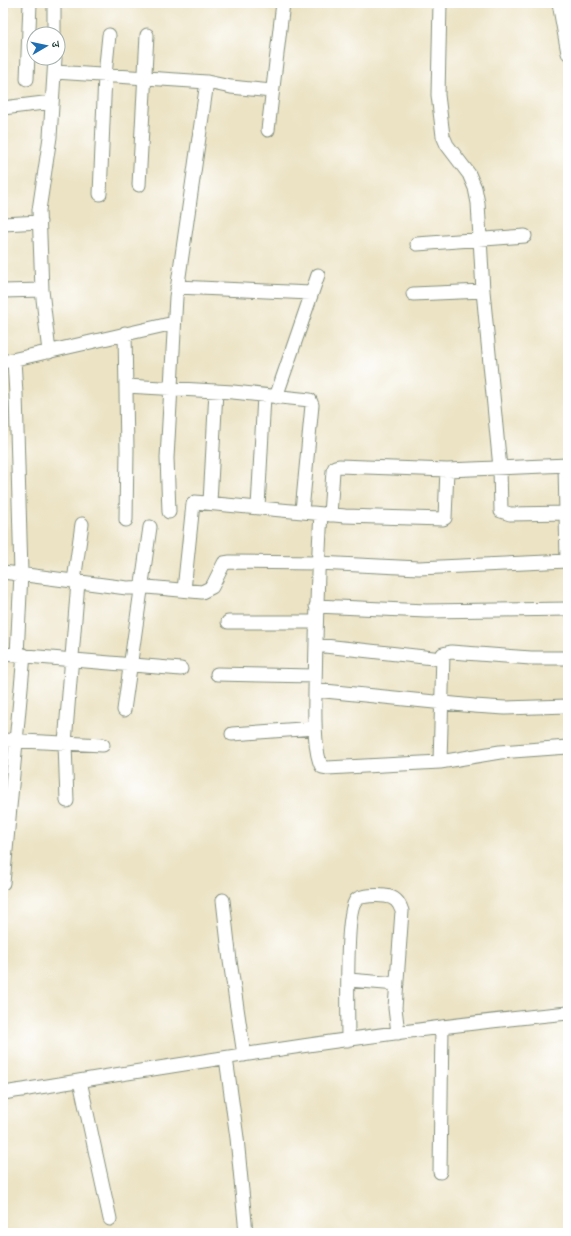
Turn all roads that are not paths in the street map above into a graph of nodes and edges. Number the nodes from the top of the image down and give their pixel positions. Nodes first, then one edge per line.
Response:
1 (30, 3) edge
2 (54, 3) edge
3 (283, 3) edge
4 (440, 3) edge
5 (559, 3) edge
6 (54, 26) edge
7 (109, 35) dead end
8 (147, 35) dead end
9 (568, 53) edge
10 (55, 66) edge
11 (55, 72) junction
12 (105, 75) junction
13 (145, 78) junction
14 (26, 80) dead end
15 (207, 82) junction
16 (272, 91) junction
17 (52, 102) junction
18 (3, 108) edge
19 (268, 130) dead end
20 (139, 185) dead end
21 (100, 194) dead end
22 (40, 222) junction
23 (3, 224) edge
24 (525, 236) dead end
25 (481, 239) junction
26 (417, 244) dead end
27 (318, 275) dead end
28 (177, 287) junction
29 (42, 290) junction
30 (3, 291) edge
31 (483, 291) junction
32 (311, 293) junction
33 (413, 294) dead end
34 (174, 323) junction
35 (125, 333) junction
36 (49, 352) junction
37 (8, 361) edge
38 (126, 386) junction
39 (171, 389) junction
40 (216, 392) junction
41 (270, 396) junction
42 (566, 465) edge
43 (500, 468) junction
44 (447, 470) junction
45 (210, 502) junction
46 (258, 507) junction
47 (302, 511) junction
48 (169, 512) dead end
49 (567, 513) edge
50 (325, 514) junction
51 (126, 520) dead end
52 (82, 524) dead end
53 (150, 527) dead end
54 (567, 561) edge
55 (318, 563) junction
56 (3, 572) edge
57 (21, 573) junction
58 (76, 581) junction
59 (141, 588) junction
60 (184, 590) junction
61 (316, 606) junction
62 (568, 609) edge
63 (228, 622) dead end
64 (316, 622) junction
65 (316, 645) junction
66 (3, 654) edge
67 (20, 655) junction
68 (568, 658) edge
69 (72, 659) junction
70 (442, 659) junction
71 (130, 663) junction
72 (181, 669) dead end
73 (217, 674) dead end
74 (315, 676) junction
75 (316, 690) junction
76 (441, 704) junction
77 (568, 706) edge
78 (124, 710) dead end
79 (315, 728) junction
80 (232, 734) dead end
81 (10, 740) edge
82 (65, 743) junction
83 (103, 745) dead end
84 (568, 747) edge
85 (440, 762) junction
86 (67, 801) dead end
87 (3, 883) edge
88 (223, 900) dead end
89 (349, 980) junction
90 (397, 984) junction
91 (568, 1013) edge
92 (442, 1027) junction
93 (398, 1033) junction
94 (348, 1040) junction
95 (244, 1055) junction
96 (226, 1058) junction
97 (80, 1081) junction
98 (3, 1093) edge
99 (440, 1172) dead end
100 (110, 1219) dead end
101 (246, 1233) edge

1 - 14 street
2 - 6 street
3 - 16 street
4 - 25 street
5 - 9 street
7 - 12 street
8 - 13 street
10 - 11 street
11 - 12 street
11 - 17 street
12 - 13 street
12 - 21 street
13 - 15 street
13 - 20 street
15 - 16 street
15 - 28 street
16 - 19 street
17 - 18 street
17 - 22 street
22 - 23 street
22 - 29 street
24 - 25 street
25 - 26 street
25 - 31 street
27 - 32 street
28 - 32 street
28 - 34 street
29 - 30 street
29 - 36 street
31 - 33 street
31 - 43 street
32 - 41 street
34 - 35 street
34 - 39 street
35 - 36 street
35 - 38 street
36 - 37 street
37 - 57 street
38 - 39 street
38 - 51 street
39 - 40 street
39 - 48 street
40 - 41 street
40 - 45 street
41 - 46 street
41 - 47 street
42 - 43 street
42 - 49 street
43 - 44 street
43 - 49 street
44 - 50 street
44 - 50 street
45 - 46 street
45 - 60 street
46 - 47 street
47 - 50 street
49 - 54 street
50 - 55 street
52 - 58 street
53 - 59 street
54 - 55 street
55 - 60 street
55 - 61 street
56 - 57 street
57 - 58 street
57 - 67 street
58 - 59 street
58 - 69 street
59 - 60 street
59 - 71 street
61 - 62 street
61 - 64 street
63 - 64 street
64 - 65 street
65 - 70 street
65 - 74 street
66 - 67 street
67 - 69 street
67 - 81 street
68 - 70 street
69 - 71 street
69 - 82 street
70 - 76 street
71 - 72 street
71 - 78 street
73 - 74 street
74 - 75 street
75 - 76 street
75 - 79 street
76 - 77 street
76 - 85 street
79 - 80 street
79 - 85 street
81 - 82 street
81 - 87 street
82 - 83 street
82 - 86 street
84 - 85 street
88 - 95 street
89 - 90 street
89 - 90 street
89 - 94 street
90 - 93 street
91 - 92 street
92 - 93 street
92 - 99 street
93 - 94 street
94 - 95 street
95 - 96 street
96 - 97 street
96 - 101 street
97 - 98 street
97 - 100 street

